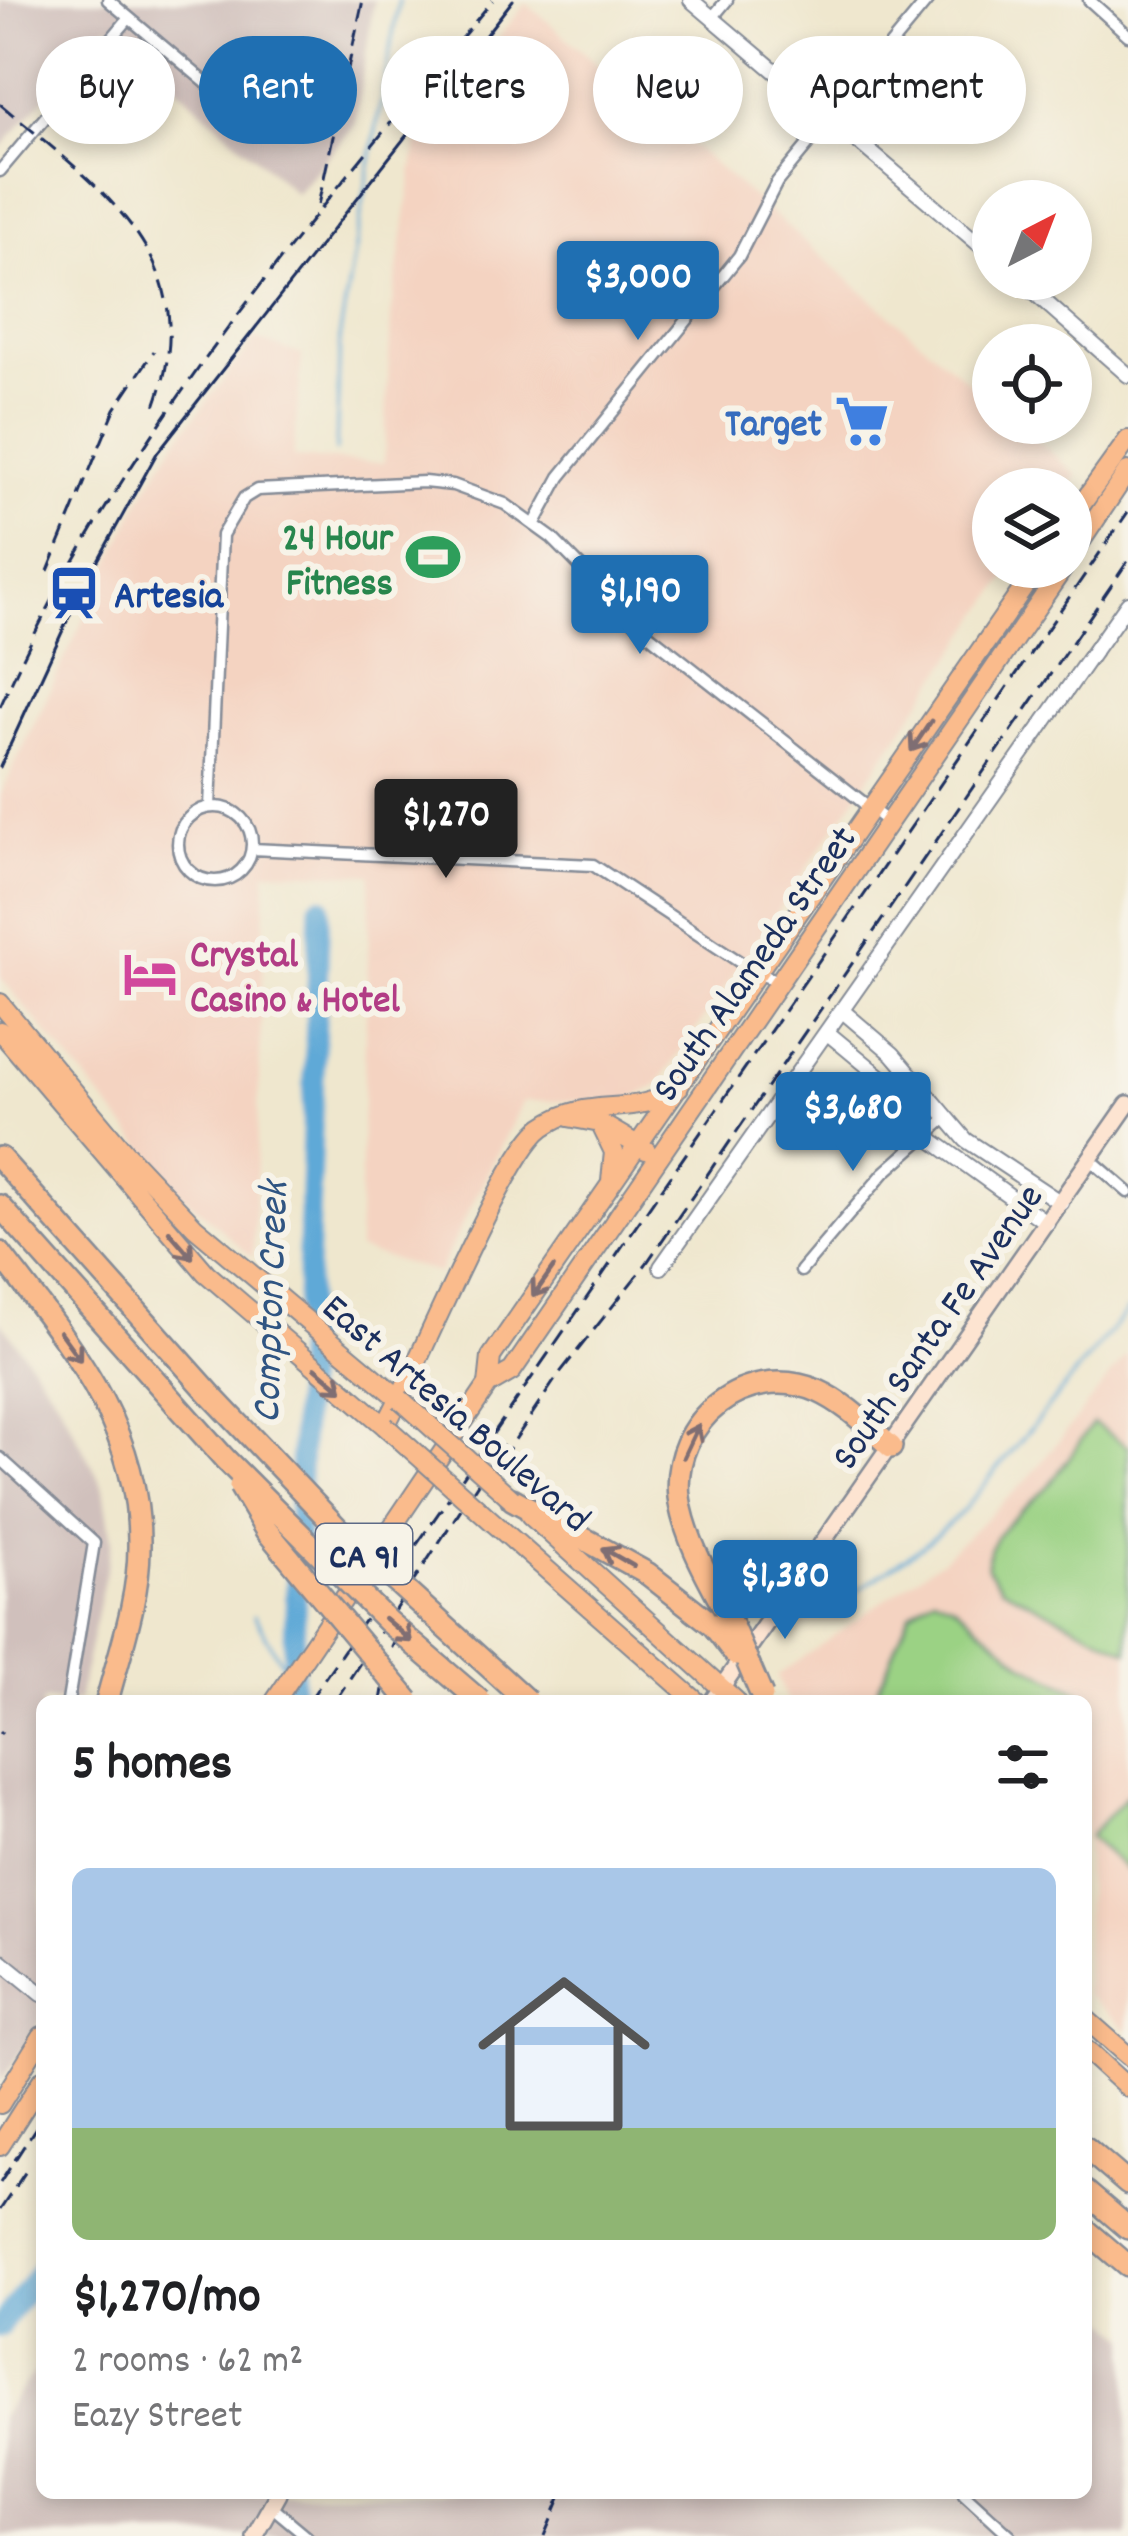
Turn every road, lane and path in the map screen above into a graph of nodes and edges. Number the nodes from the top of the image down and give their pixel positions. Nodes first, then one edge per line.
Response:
1 (107, 0) edge
2 (691, 0) edge
3 (727, 0) edge
4 (928, 0) edge
5 (1089, 0) edge
6 (129, 18) junction
7 (712, 18) junction
8 (1128, 35) edge
9 (899, 36) edge
10 (767, 64) edge
11 (199, 77) edge
12 (810, 144) edge
13 (862, 144) edge
14 (0, 171) edge
15 (972, 238) edge
16 (1043, 300) edge
17 (1128, 375) edge
18 (1128, 440) edge
19 (1128, 471) edge
20 (1092, 490) edge
21 (534, 525) junction
22 (1092, 525) edge
23 (1024, 588) edge
24 (1050, 588) edge
25 (1128, 602) edge
26 (210, 807) junction
27 (872, 808) junction
28 (888, 822) junction
29 (252, 849) junction
30 (758, 974) junction
31 (780, 981) junction
32 (0, 1003) edge
33 (844, 1013) junction
34 (5, 1027) edge
35 (829, 1034) junction
36 (679, 1087) junction
37 (1128, 1104) edge
38 (563, 1118) junction
39 (945, 1119) junction
40 (600, 1123) junction
41 (925, 1135) junction
42 (638, 1144) junction
43 (658, 1157) junction
44 (0, 1158) edge
45 (1090, 1159) junction
46 (0, 1177) edge
47 (136, 1179) junction
48 (610, 1186) junction
49 (0, 1188) edge
50 (1128, 1192) edge
51 (1061, 1203) junction
52 (0, 1206) edge
53 (1047, 1223) junction
54 (0, 1252) edge
55 (661, 1268) dead end
56 (801, 1271) dead end
57 (119, 1340) junction
58 (488, 1385) junction
59 (404, 1392) junction
60 (212, 1405) junction
61 (385, 1426) junction
62 (891, 1447) junction
63 (217, 1451) junction
64 (0, 1458) edge
65 (512, 1499) junction
66 (718, 1616) junction
67 (69, 1695) edge
68 (109, 1695) edge
69 (279, 1695) edge
70 (404, 1695) edge
71 (473, 1695) edge
72 (501, 1695) edge
73 (520, 1695) edge
74 (689, 1695) edge
75 (722, 1695) edge
76 (724, 1695) edge
77 (762, 1695) edge
78 (0, 1960) edge
79 (36, 1984) edge
80 (1092, 2023) edge
81 (36, 2046) edge
82 (1092, 2055) edge
83 (1128, 2056) edge
84 (1128, 2088) edge
85 (36, 2089) edge
86 (0, 2104) edge
87 (0, 2146) edge
88 (1092, 2153) edge
89 (1092, 2181) edge
90 (1128, 2184) edge
91 (1092, 2197) edge
92 (1128, 2212) edge
93 (1128, 2228) edge
94 (1092, 2235) edge
95 (1092, 2249) edge
96 (1128, 2266) edge
97 (1128, 2276) edge
98 (274, 2499) edge
99 (971, 2499) edge
100 (254, 2536) edge
101 (307, 2536) edge
102 (1011, 2536) edge

1 - 6 street
2 - 7 street
3 - 7 street
4 - 9 street
5 - 8 street
6 - 11 street
6 - 14 street
7 - 10 street
12 - 21 street
13 - 15 street
16 - 17 street
18 - 20 main road
19 - 22 main road
21 - 26 street
21 - 27 street
23 -> 27 main road, South Alameda Street
24 - 28 main road, South Alameda Street
25 - 33 street
26 - 29 street
26 - 29 street
27 - 28 street
27 - 30 main road, South Alameda Street
28 - 31 main road, South Alameda Street
29 - 30 street
30 - 31 street
30 - 36 main road, South Alameda Street
31 - 43 main road, South Alameda Street
32 - 34 main road, East Artesia Boulevard
33 - 35 street
33 - 39 street
34 - 47 main road, East Artesia Boulevard
35 - 41 street
35 - 55 street
36 - 38 main road
36 - 42 main road, South Alameda Street
37 - 45 main road, South Santa Fe Avenue
38 - 40 main road
38 - 59 main road
39 - 41 street
39 - 51 street
40 - 42 main road
40 - 48 main road
41 - 53 street
41 - 56 street
42 - 43 main road
42 - 48 main road, South Alameda Street
43 - 58 main road, South Alameda Street
44 - 60 highway, CA 91
45 - 50 street
45 - 51 main road, South Santa Fe Avenue
46 - 60 highway
47 - 59 main road, East Artesia Boulevard
47 -> 61 main road, East Artesia Boulevard
48 -> 58 main road, South Alameda Street
49 - 57 highway
51 - 53 main road, South Santa Fe Avenue
52 - 57 highway, CA 91
53 - 62 main road, South Santa Fe Avenue
54 -> 68 highway
57 - 63 highway, CA 91
58 - 69 main road, South Alameda Street, bridge
59 - 61 main road, bridge
59 - 65 main road, East Artesia Boulevard, bridge
60 - 72 highway
60 - 73 highway, CA 91, bridge
61 - 74 main road, East Artesia Boulevard, bridge
66 -> 62 highway
62 - 76 main road, South Santa Fe Avenue
63 - 70 highway, bridge
63 -> 71 highway, CA 91, bridge
64 - 67 street
66 -> 65 highway
65 - 75 main road, East Artesia Boulevard
66 - 77 highway, bridge
78 - 79 street
80 - 83 main road
81 - 86 main road
82 - 84 main road
85 - 87 main road
88 - 90 highway
89 - 92 highway
91 - 93 highway
94 - 96 highway
95 - 97 highway
98 - 100 main road
98 - 101 street
99 - 102 street

